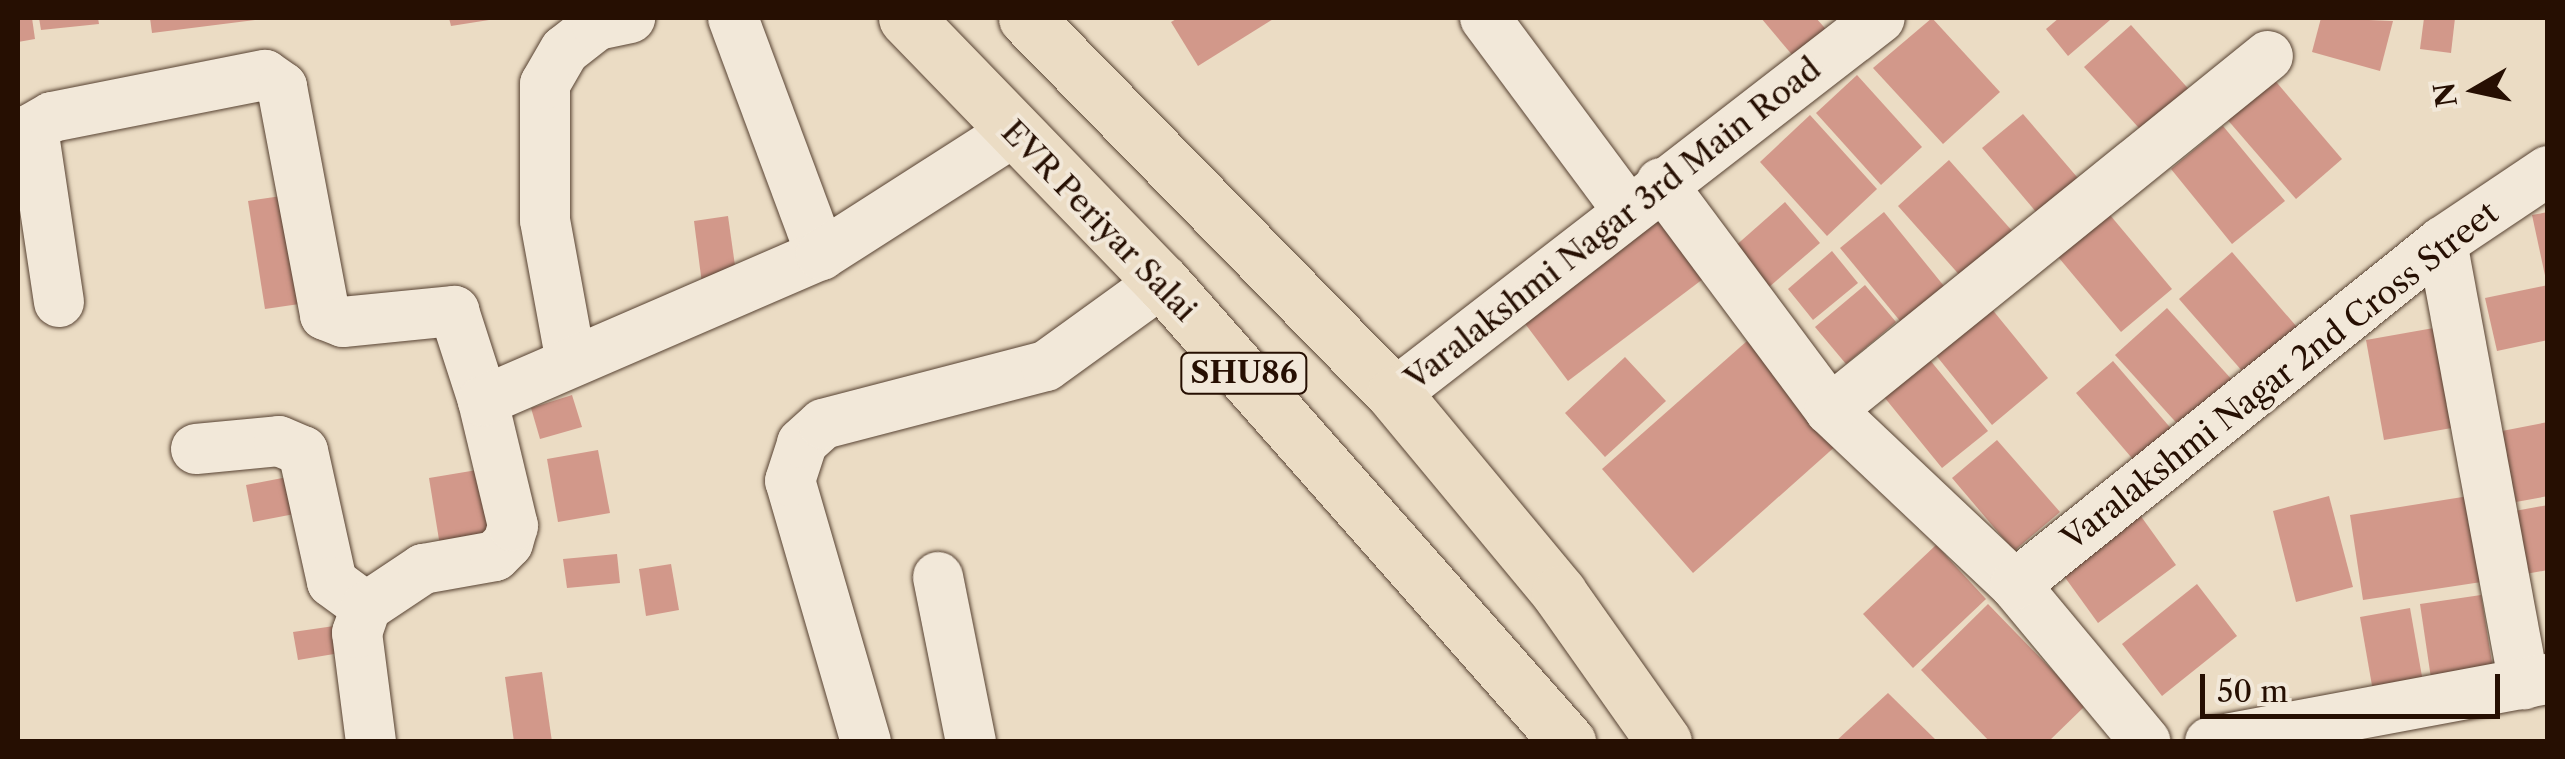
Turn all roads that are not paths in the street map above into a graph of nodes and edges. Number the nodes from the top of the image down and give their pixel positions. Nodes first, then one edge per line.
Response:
1 (630, 18) edge
2 (732, 18) edge
3 (906, 18) edge
4 (1026, 18) edge
5 (1485, 18) edge
6 (1880, 18) edge
7 (2268, 56) dead end
8 (1012, 133) junction
9 (2548, 171) edge
10 (1644, 196) junction
11 (2442, 242) junction
12 (822, 255) junction
13 (1162, 282) junction
14 (59, 302) dead end
15 (571, 362) junction
16 (1394, 394) junction
17 (483, 401) junction
18 (1830, 410) junction
19 (196, 449) dead end
20 (938, 577) dead end
21 (2015, 585) junction
22 (366, 607) junction
23 (2536, 681) edge
24 (371, 742) edge
25 (866, 742) edge
26 (971, 742) edge
27 (1568, 742) edge
28 (1664, 742) edge
29 (2146, 742) edge
30 (2210, 742) edge

1 - 15 street
2 - 12 street
3 - 8 main road, EVR Periyar Salai / SHU86
4 - 16 main road, SHU86
5 - 10 street
6 - 10 street, Varalakshmi Nagar 3rd Main Road
7 - 18 street
8 - 12 street
8 - 13 main road, EVR Periyar Salai / SHU86
9 - 11 street, Varalakshmi Nagar 2nd Cross Street
10 - 16 street, Varalakshmi Nagar 3rd Main Road
10 - 18 street
11 - 21 street, Varalakshmi Nagar 2nd Cross Street
11 - 23 street
12 - 15 street
13 - 25 street
13 - 27 main road, EVR Periyar Salai / SHU86
14 - 17 street
15 - 17 street
16 - 28 main road, SHU86
17 - 22 street
18 - 21 street
19 - 22 street
20 - 26 street
21 - 29 street
22 - 24 street
23 - 30 street

